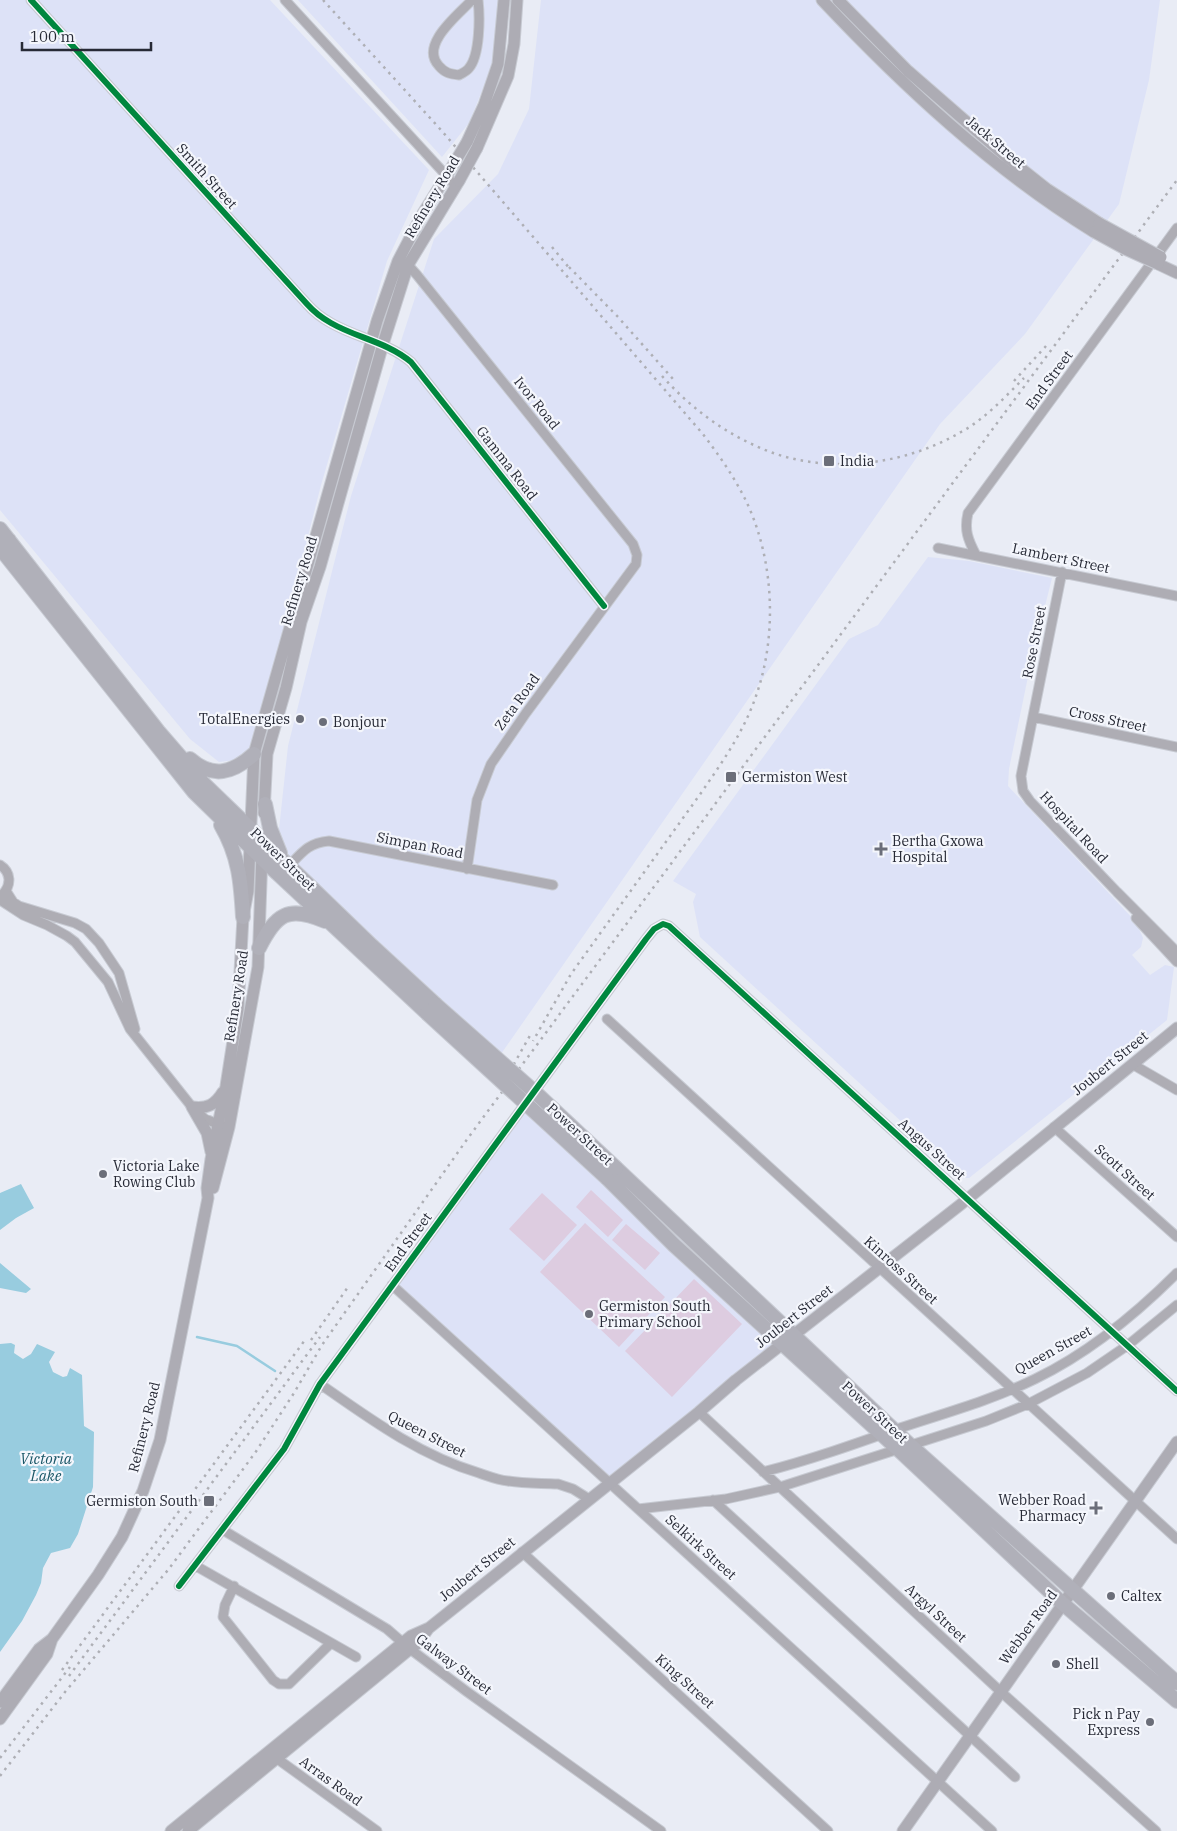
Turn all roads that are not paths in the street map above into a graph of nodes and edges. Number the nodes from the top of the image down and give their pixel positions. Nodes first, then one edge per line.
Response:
1 (31, 0) edge
2 (285, 0) edge
3 (472, 0) edge
4 (478, 0) edge
5 (504, 0) edge
6 (517, 0) edge
7 (822, 0) edge
8 (838, 0) edge
9 (495, 74) junction
10 (507, 78) junction
11 (448, 172) junction
12 (458, 183) junction
13 (1044, 193) junction
14 (1177, 228) edge
15 (1159, 260) junction
16 (403, 263) junction
17 (1177, 264) edge
18 (1177, 273) edge
19 (377, 342) junction
20 (340, 452) junction
21 (351, 456) junction
22 (325, 506) junction
23 (337, 508) junction
24 (0, 529) edge
25 (4, 544) edge
26 (938, 548) dead end
27 (976, 555) junction
28 (308, 563) junction
29 (320, 567) junction
30 (631, 570) joint
31 (1062, 572) junction
32 (1177, 596) edge
33 (604, 606) junction
34 (1033, 717) junction
35 (158, 730) junction
36 (1177, 747) edge
37 (254, 754) junction
38 (265, 804) junction
39 (213, 812) junction
40 (251, 828) junction
41 (263, 840) junction
42 (250, 846) junction
43 (262, 858) junction
44 (286, 862) junction
45 (0, 865) edge
46 (466, 869) junction
47 (553, 885) dead end
48 (1116, 892) junction
49 (3, 894) edge
50 (0, 900) edge
51 (243, 917) junction
52 (331, 923) junction
53 (669, 926) joint
54 (259, 948) junction
55 (1177, 952) edge
56 (112, 961) junction
57 (1177, 962) edge
58 (100, 970) junction
59 (431, 1008) junction
60 (607, 1019) dead end
61 (1177, 1028) edge
62 (138, 1038) junction
63 (1132, 1064) junction
64 (226, 1086) junction
65 (1177, 1090) edge
66 (192, 1107) junction
67 (224, 1126) junction
68 (1054, 1127) junction
69 (211, 1159) junction
70 (208, 1198) junction
71 (967, 1198) junction
72 (1177, 1237) edge
73 (879, 1269) junction
74 (1177, 1273) edge
75 (392, 1285) junction
76 (1177, 1305) edge
77 (1113, 1331) junction
78 (789, 1340) junction
79 (1128, 1345) junction
80 (320, 1384) junction
81 (1012, 1388) junction
82 (1177, 1390) edge
83 (1028, 1404) junction
84 (698, 1412) junction
85 (888, 1432) junction
86 (1177, 1442) edge
87 (904, 1448) junction
88 (763, 1472) junction
89 (610, 1483) junction
90 (780, 1487) junction
91 (589, 1499) junction
92 (713, 1500) junction
93 (1136, 1501) junction
94 (638, 1509) junction
95 (223, 1530) junction
96 (1177, 1539) edge
97 (522, 1552) junction
98 (196, 1566) junction
99 (179, 1586) dead end
100 (234, 1586) junction
101 (1073, 1590) junction
102 (1062, 1603) junction
103 (52, 1639) junction
104 (331, 1643) junction
105 (407, 1646) junction
106 (356, 1657) dead end
107 (1177, 1683) edge
108 (1000, 1691) junction
109 (1177, 1701) edge
110 (0, 1702) edge
111 (0, 1719) edge
112 (969, 1736) junction
113 (273, 1756) junction
114 (1015, 1777) dead end
115 (938, 1781) junction
116 (171, 1831) edge
117 (188, 1831) edge
118 (377, 1831) edge
119 (661, 1831) edge
120 (828, 1831) edge
121 (903, 1831) edge
122 (992, 1831) edge
123 (1156, 1831) edge

1 - 19 street, Smith Street
2 - 11 street
3 - 4 street
5 - 9 main road, Refinery Road
6 - 10 main road, Refinery Road
7 - 13 main road, Jack Street
8 - 13 main road, Jack Street
9 - 10 main road
9 - 11 main road, Refinery Road, bridge
10 - 12 main road, Refinery Road, bridge
11 - 12 street
11 - 16 main road, Refinery Road
12 - 16 main road, Refinery Road
13 - 15 main road, Jack Street, bridge
14 - 27 street, End Street
15 - 17 main road, Jack Street
15 - 18 main road, Jack Street
16 - 19 main road, Refinery Road
16 - 30 street, Ivor Road
19 - 20 main road, Refinery Road
19 - 21 main road, Refinery Road
19 - 33 street, Gamma Road
20 - 21 main road
20 - 22 main road, Refinery Road
21 - 23 main road, Refinery Road
22 - 23 main road
22 - 28 main road, Refinery Road
23 - 29 main road, Refinery Road
24 - 25 main road, Power Street
25 - 35 main road, Power Street
25 - 39 main road, Power Street
26 - 27 street, Lambert Street
27 - 31 street, Lambert Street
28 - 29 main road
28 - 37 main road, Refinery Road
29 - 38 main road, Refinery Road
30 - 33 street, Zeta Road
31 - 32 street, Lambert Street
31 - 34 street, Rose Street
33 - 46 street, Zeta Road
34 - 36 street, Cross Street
34 - 48 street, Hospital Road
35 - 37 main road
35 - 40 main road, Power Street
37 - 40 main road, Refinery Road
38 - 41 main road, Refinery Road
38 - 44 main road
39 - 42 main road, Power Street
39 - 51 main road
40 - 41 main road, Power Street
40 - 42 main road, Refinery Road
41 - 43 main road, Refinery Road
41 - 44 main road, Power Street
42 - 43 main road, Power Street
42 - 51 main road, Refinery Road
43 - 52 main road, Power Street
43 - 54 main road, Refinery Road
44 - 46 street, Simpan Road
44 - 59 main road, Power Street
45 - 49 street
46 - 47 street, Simpan Road
48 - 55 street, Hospital Road
48 - 57 street, Hospital Road
49 - 56 street
50 - 58 street
51 - 64 main road, Refinery Road
52 - 54 main road
52 - 59 main road, Power Street
53 - 71 street, Angus Street
53 - 75 street, End Street
54 - 67 main road, Refinery Road
56 - 58 street
56 - 62 street
58 - 62 street
59 - 78 main road, Power Street, bridge
60 - 73 street, Kinross Street
61 - 63 main road, Joubert Street
62 - 66 street
63 - 65 street
63 - 68 main road, Joubert Street
64 - 66 main road
64 - 67 main road, Refinery Road
66 - 67 street
66 - 69 main road
67 - 69 main road, Refinery Road
67 - 70 main road, Refinery Road
68 - 71 main road, Joubert Street
68 - 72 street, Scott Street
69 - 70 main road, Refinery Road
70 - 103 main road, Refinery Road
71 - 73 main road, Joubert Street
71 - 77 street, Angus Street
73 - 78 main road, Joubert Street
73 - 81 street, Kinross Street
74 - 77 street, Queen Street
75 - 80 street, End Street
75 - 89 street, Selkirk Street
76 - 79 street
77 - 79 street, Angus Street
77 - 81 street, Queen Street
78 - 84 main road, Joubert Street
78 - 85 main road, Power Street
79 - 82 street, Angus Street
79 - 83 street
80 - 91 street, Queen Street
80 - 95 street, End Street
81 - 83 street, Kinross Street
81 - 85 street, Queen Street
83 - 87 street
83 - 93 street, Kinross Street
84 - 88 street, Argyl Street
84 - 89 main road, Joubert Street
85 - 87 main road, Power Street
85 - 88 street, Queen Street
86 - 93 main road, Webber Road
87 - 90 street
87 - 101 main road, Power Street
87 - 102 main road, Power Street
88 - 90 street, Argyl Street
89 - 91 main road, Joubert Street
89 - 94 street, Selkirk Street
90 - 92 street
90 - 108 street, Argyl Street
91 - 97 main road, Joubert Street
92 - 94 street
92 - 112 street
93 - 96 street, Kinross Street
93 - 101 main road, Webber Road
94 - 115 street, Selkirk Street
95 - 98 street, End Street
95 - 105 street, Galway Street
97 - 105 main road, Joubert Street
97 - 120 street, King Street
98 - 99 street, End Street
98 - 100 street
100 - 104 street
100 - 104 street
101 - 102 main road, Webber Road
101 - 107 main road, Power Street
102 - 108 main road, Webber Road
102 - 109 main road, Power Street
103 - 110 main road
103 - 111 main road
104 - 106 street
105 - 113 main road, Joubert Street
105 - 119 street, Galway Street
108 - 112 main road, Webber Road
108 - 123 street, Argyl Street
112 - 114 street
112 - 115 main road, Webber Road
113 - 116 main road, Joubert Street
113 - 117 main road, Joubert Street
113 - 118 street, Arras Road
115 - 121 main road, Webber Road
115 - 122 street, Selkirk Street

